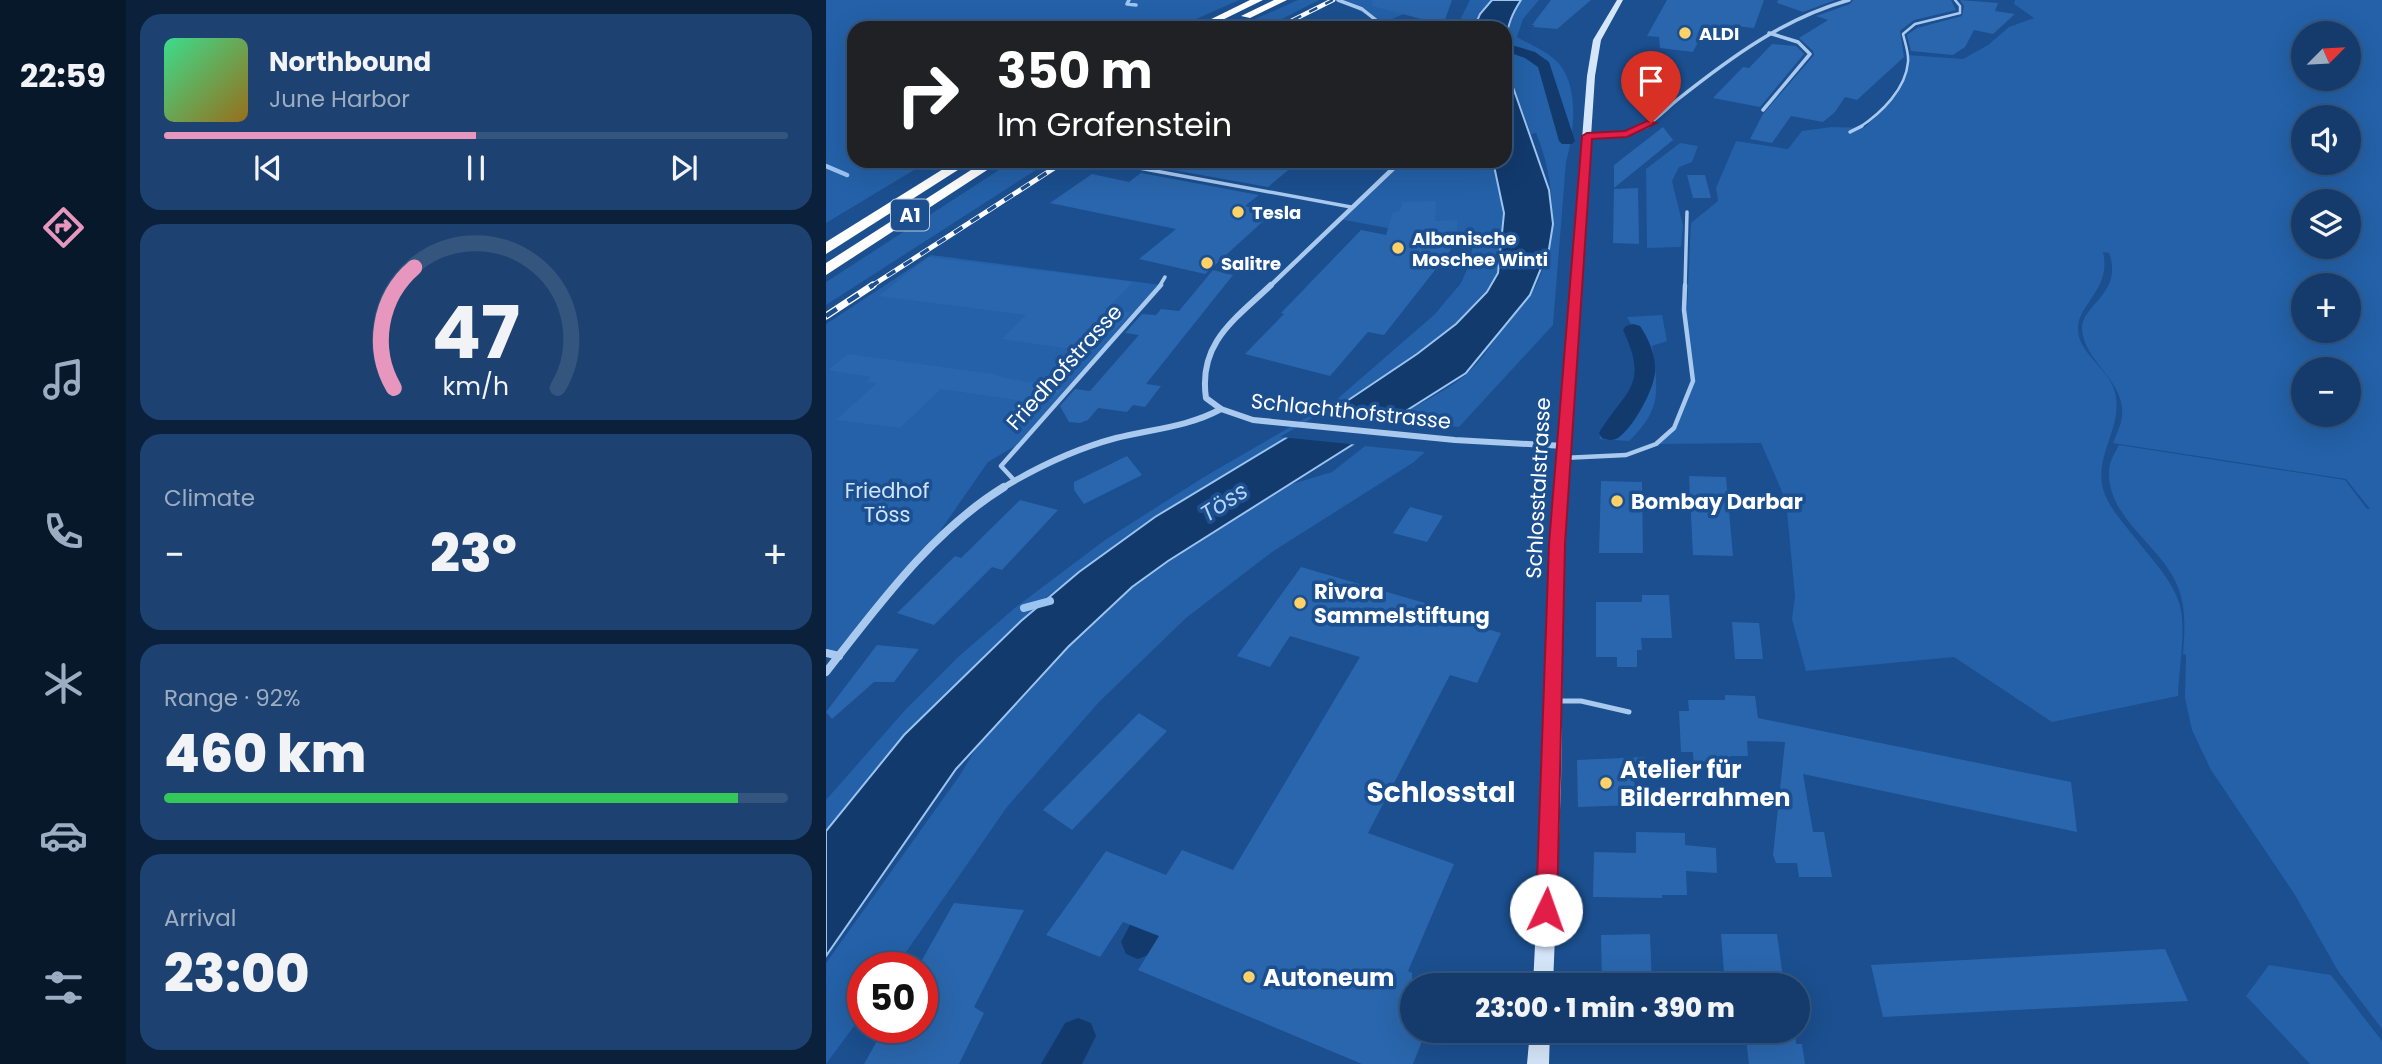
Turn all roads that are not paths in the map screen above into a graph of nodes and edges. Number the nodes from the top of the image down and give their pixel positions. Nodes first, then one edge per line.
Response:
1 (1258, 0) edge
2 (1282, 0) edge
3 (1338, 0) edge
4 (1620, 0) edge
5 (1849, 0) edge
6 (1955, 0) edge
7 (1213, 21) edge
8 (1237, 21) edge
9 (1377, 21) edge
10 (1768, 33) junction
11 (1763, 110) dead end
12 (1850, 132) dead end
13 (1587, 136) junction
14 (954, 168) edge
15 (983, 168) edge
16 (1139, 168) edge
17 (1394, 168) edge
18 (1351, 208) junction
19 (1687, 212) dead end
20 (826, 249) edge
21 (826, 270) edge
22 (1165, 277) dead end
23 (1221, 410) junction
24 (1563, 452) junction
25 (1014, 480) junction
26 (826, 653) edge
27 (839, 656) junction
28 (826, 672) edge
29 (1554, 701) junction
30 (1629, 712) dead end
31 (1543, 973) edge
32 (1539, 1043) edge
33 (1538, 1064) edge

1 - 7 highway
2 - 8 highway
3 - 9 street
4 - 13 main road, Schlosstalstrasse
5 - 10 street
6 - 12 lane
10 - 11 street
10 - 13 street
13 - 24 main road, Schlosstalstrasse
14 - 20 highway, A1
15 - 21 highway, A1
16 - 18 lane
17 - 18 street, Schlachthofstrasse
18 - 23 street, Schlachthofstrasse
19 - 24 lane
22 - 25 lane, Friedhofstrasse
23 - 24 street, Schlachthofstrasse
23 - 25 street
24 - 29 main road, Schlosstalstrasse
25 - 27 street
26 - 27 street
27 - 28 street
29 - 30 lane
29 - 31 main road, Schlosstalstrasse
32 - 33 main road

